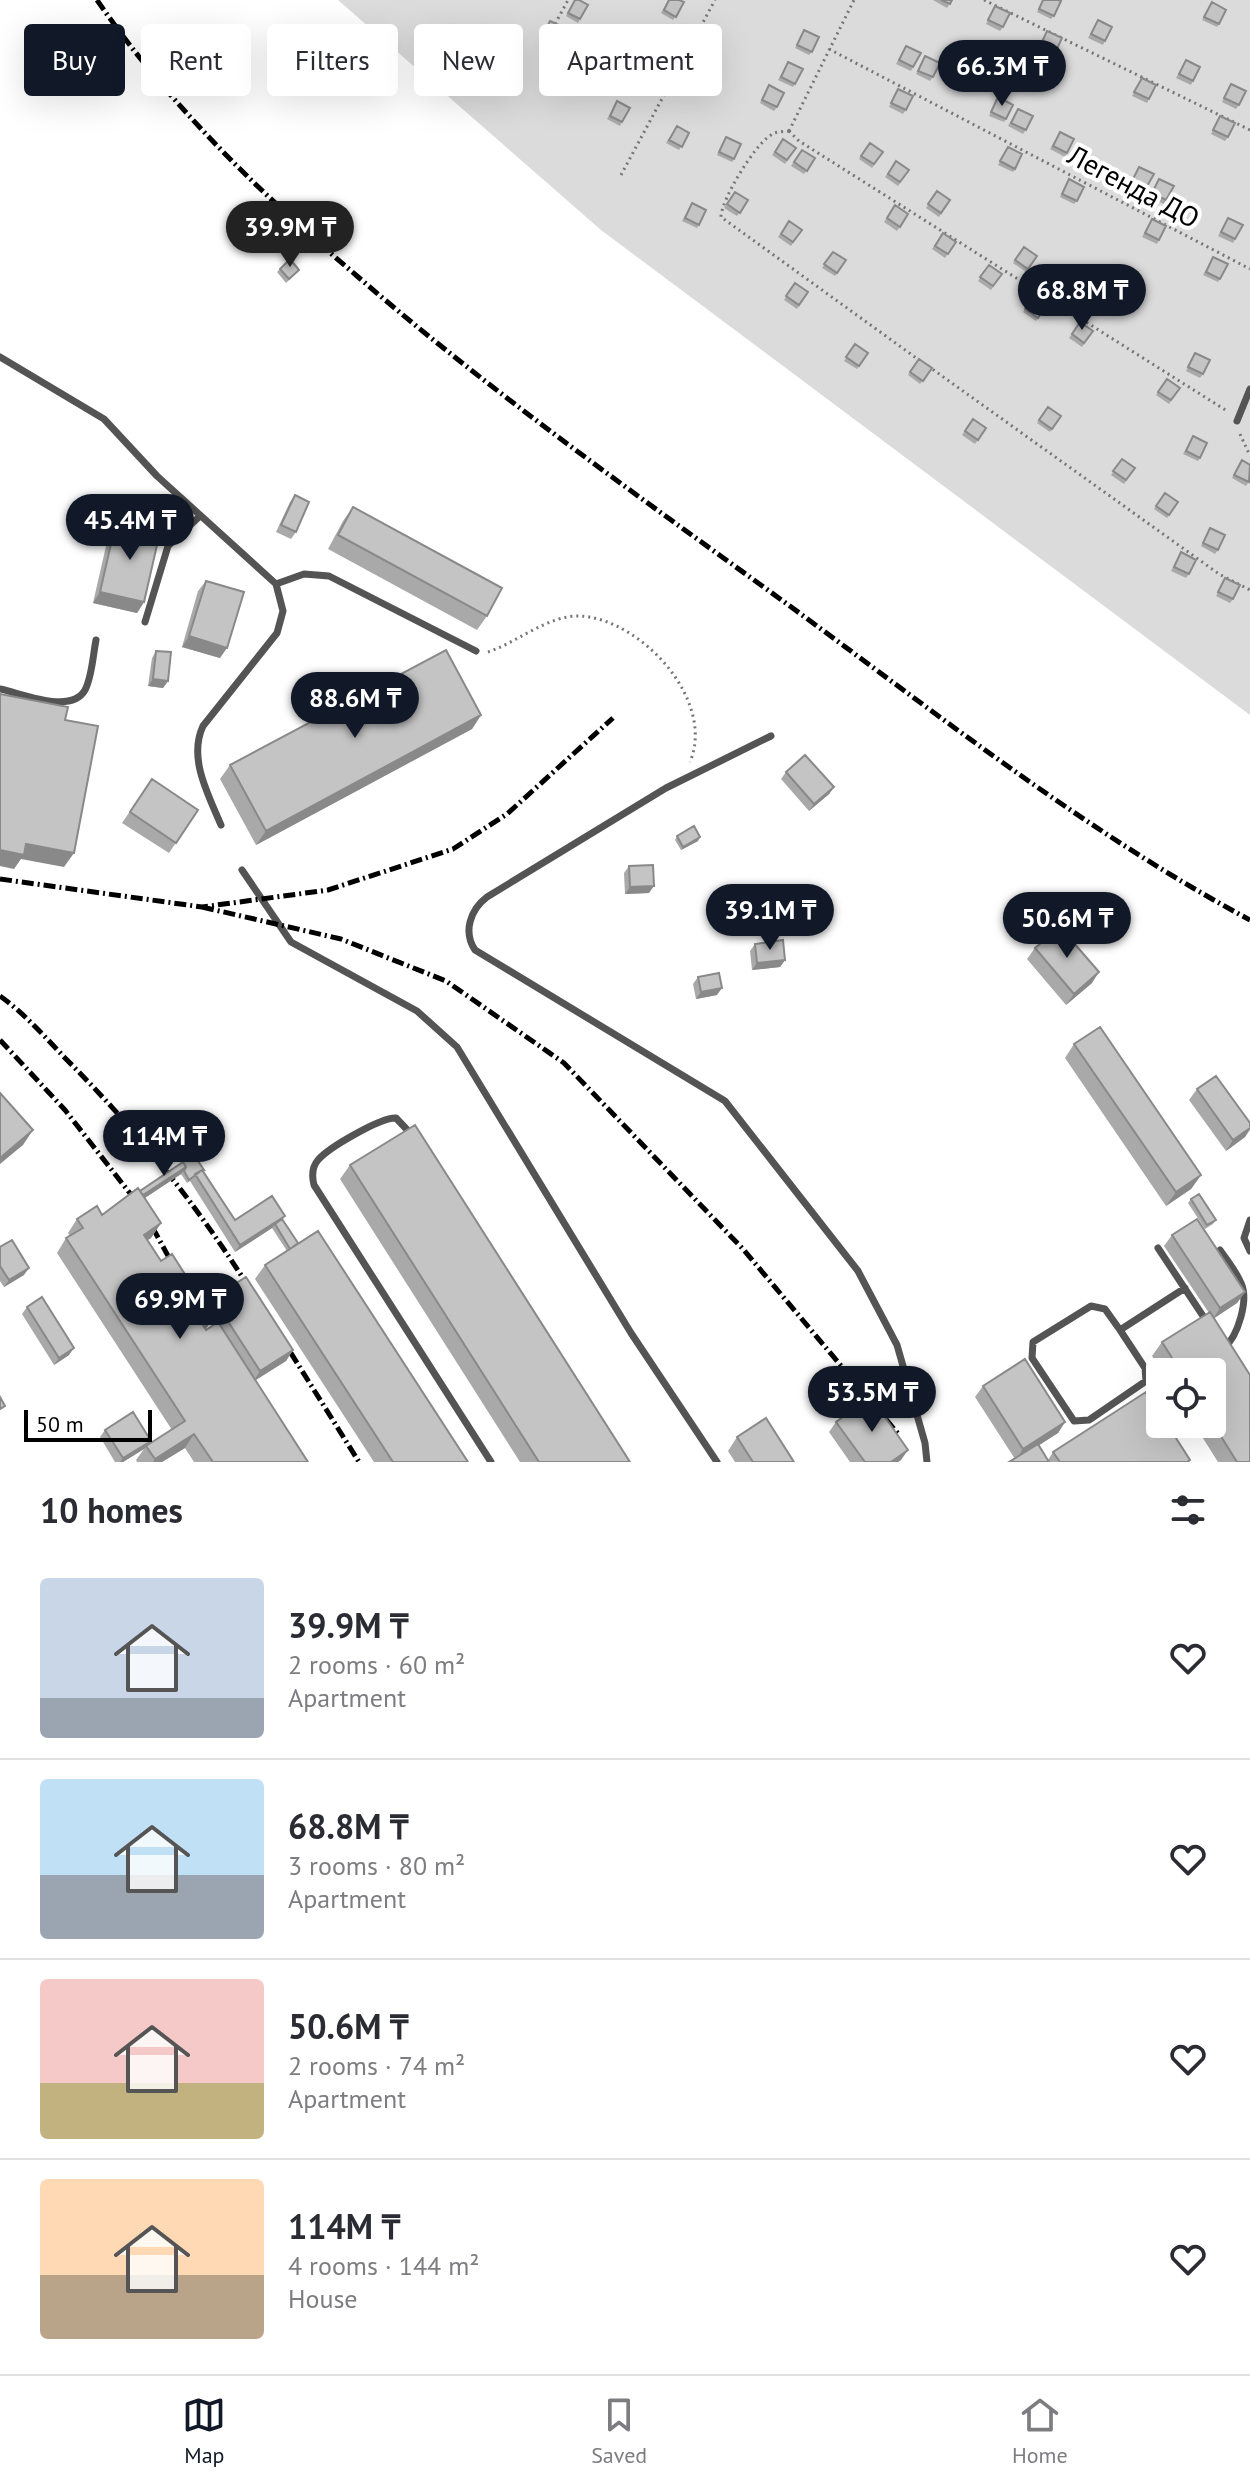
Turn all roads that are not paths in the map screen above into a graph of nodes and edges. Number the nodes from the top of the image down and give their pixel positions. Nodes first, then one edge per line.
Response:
1 (0, 357) edge
2 (1250, 389) edge
3 (1237, 421) road end
4 (200, 516) junction
5 (276, 584) junction
6 (145, 622) dead end
7 (96, 640) dead end
8 (476, 651) road end
9 (0, 689) edge
10 (771, 736) dead end
11 (221, 825) dead end
12 (242, 870) dead end
13 (416, 1141) edge
14 (1250, 1220) edge
15 (1158, 1248) dead end
16 (1220, 1250) edge
17 (1250, 1251) edge
18 (1185, 1288) junction
19 (1120, 1330) junction
20 (1224, 1348) junction
21 (1232, 1361) edge
22 (491, 1462) edge
23 (717, 1462) edge
24 (927, 1462) edge

1 - 4 lane
2 - 3 lane
4 - 5 lane
4 - 6 lane
5 - 8 lane
5 - 11 lane
7 - 9 lane
10 - 24 lane
12 - 23 lane
13 - 22 lane
14 - 17 lane
15 - 18 lane
16 - 20 lane
18 - 19 lane
18 - 20 lane
19 - 19 lane
20 - 21 lane

